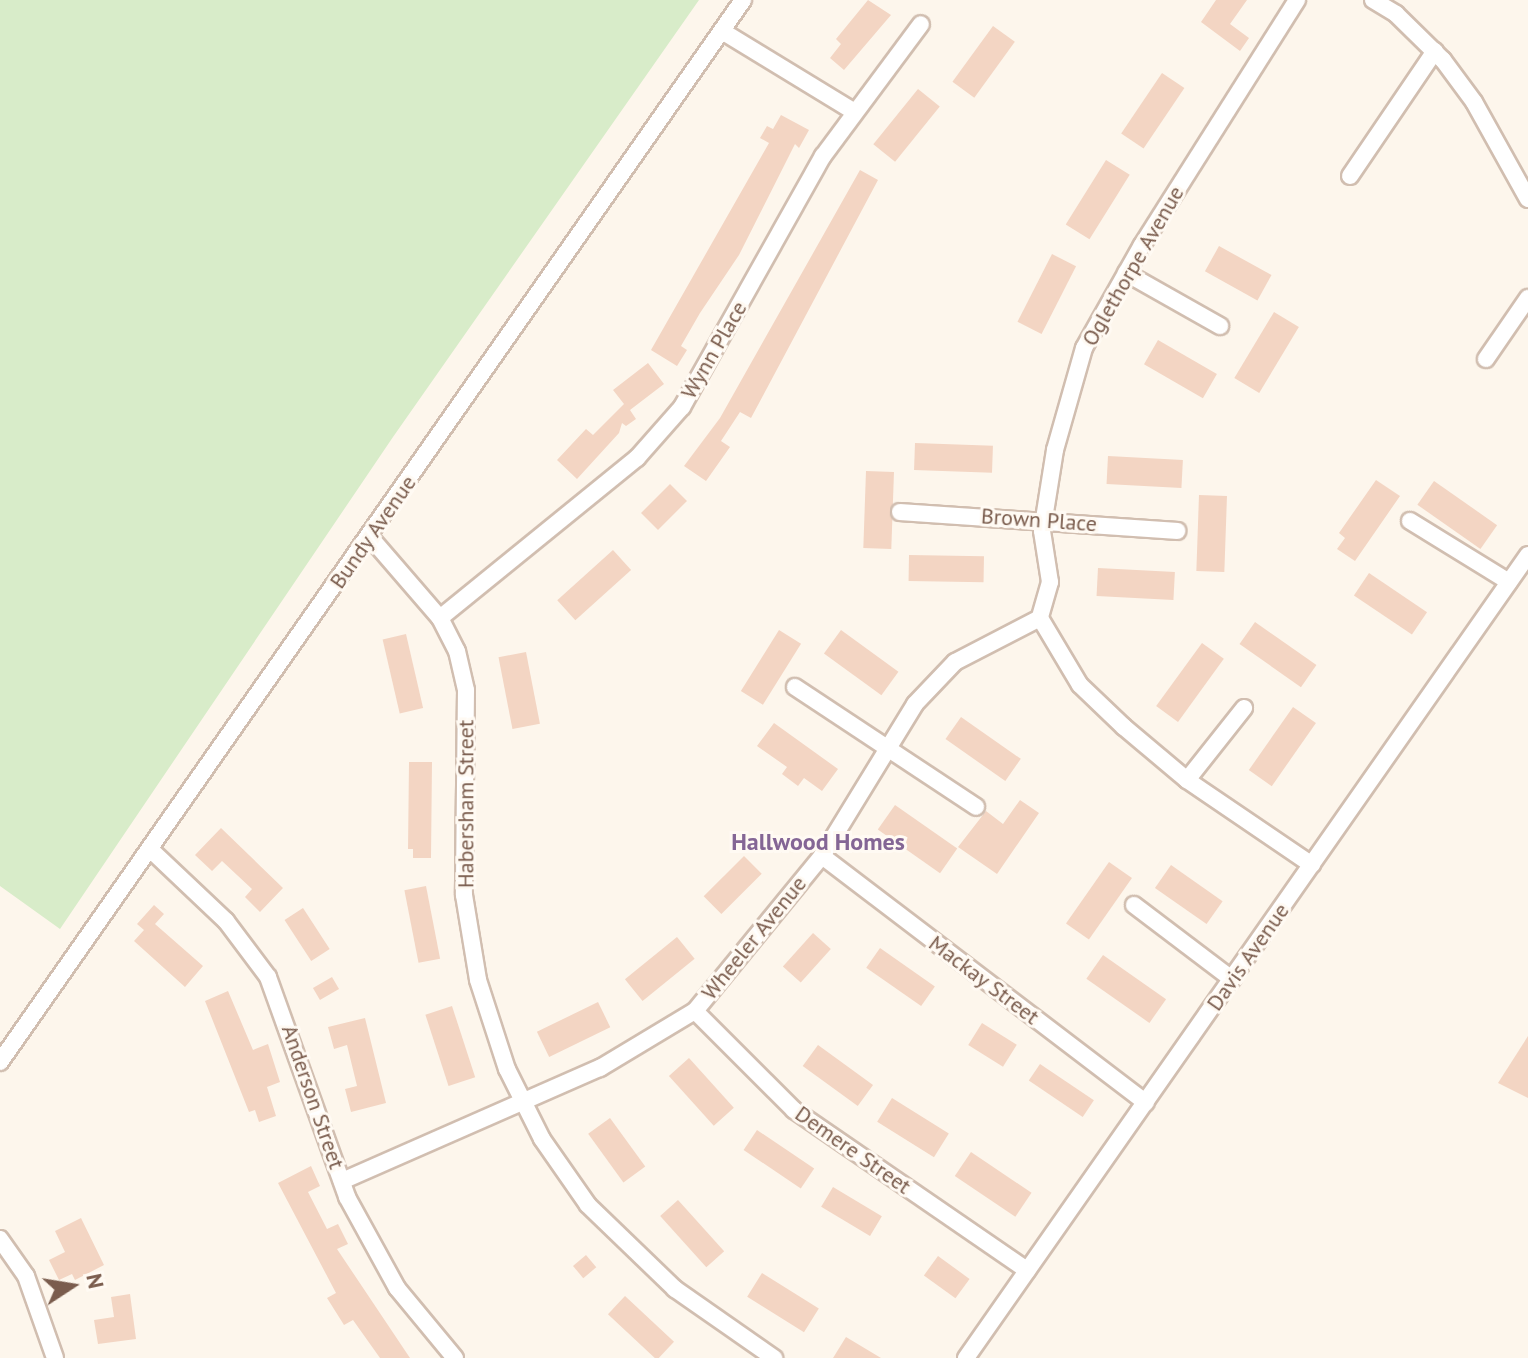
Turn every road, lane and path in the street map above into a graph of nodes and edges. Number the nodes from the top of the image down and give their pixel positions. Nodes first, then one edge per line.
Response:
1 (743, 0) edge
2 (1297, 0) edge
3 (1373, 0) edge
4 (921, 24) dead end
5 (722, 31) junction
6 (1435, 51) junction
7 (853, 111) junction
8 (1350, 176) dead end
9 (1528, 199) edge
10 (1126, 273) junction
11 (1528, 298) edge
12 (1220, 326) dead end
13 (1486, 359) dead end
14 (900, 512) dead end
15 (1044, 518) junction
16 (1410, 521) dead end
17 (1177, 531) dead end
18 (370, 537) junction
19 (1528, 555) edge
20 (1509, 582) junction
21 (440, 618) junction
22 (1040, 618) junction
23 (795, 687) dead end
24 (1244, 708) dead end
25 (885, 751) junction
26 (1187, 780) junction
27 (976, 807) dead end
28 (152, 851) junction
29 (822, 856) junction
30 (1312, 865) junction
31 (1134, 905) dead end
32 (1232, 979) junction
33 (695, 1011) junction
34 (0, 1062) edge
35 (1146, 1103) junction
36 (525, 1104) junction
37 (342, 1181) junction
38 (0, 1239) edge
39 (1027, 1270) junction
40 (55, 1358) edge
41 (455, 1358) edge
42 (774, 1358) edge
43 (966, 1358) edge

1 - 5 street, Bundy Avenue
2 - 10 street, Oglethorpe Avenue
3 - 6 street
4 - 7 street, Wynn Place
5 - 7 street
5 - 18 street, Bundy Avenue
6 - 8 street
6 - 9 street
7 - 21 street, Wynn Place
10 - 12 street
10 - 15 street, Oglethorpe Avenue
11 - 13 street
14 - 15 street, Brown Place
15 - 17 street, Brown Place
15 - 22 street, Oglethorpe Avenue
16 - 20 street
18 - 21 street, Habersham Street
18 - 28 street, Bundy Avenue
19 - 20 street, Davis Avenue
20 - 30 street, Davis Avenue
21 - 36 street, Habersham Street
22 - 25 street, Wheeler Avenue
22 - 26 street
23 - 25 street
24 - 26 street
25 - 27 street
25 - 29 street, Wheeler Avenue
26 - 30 street
28 - 34 street, Bundy Avenue
28 - 37 street, Anderson Street
29 - 33 street, Wheeler Avenue
29 - 35 street, Mackay Street
30 - 32 street, Davis Avenue
31 - 32 street
32 - 35 street, Davis Avenue
33 - 36 street, Wheeler Avenue
33 - 39 street, Demere Street
35 - 39 street, Davis Avenue
36 - 37 street, Wheeler Avenue
36 - 42 street, Habersham Street
37 - 41 street, Anderson Street
38 - 40 street
39 - 43 street, Davis Avenue

